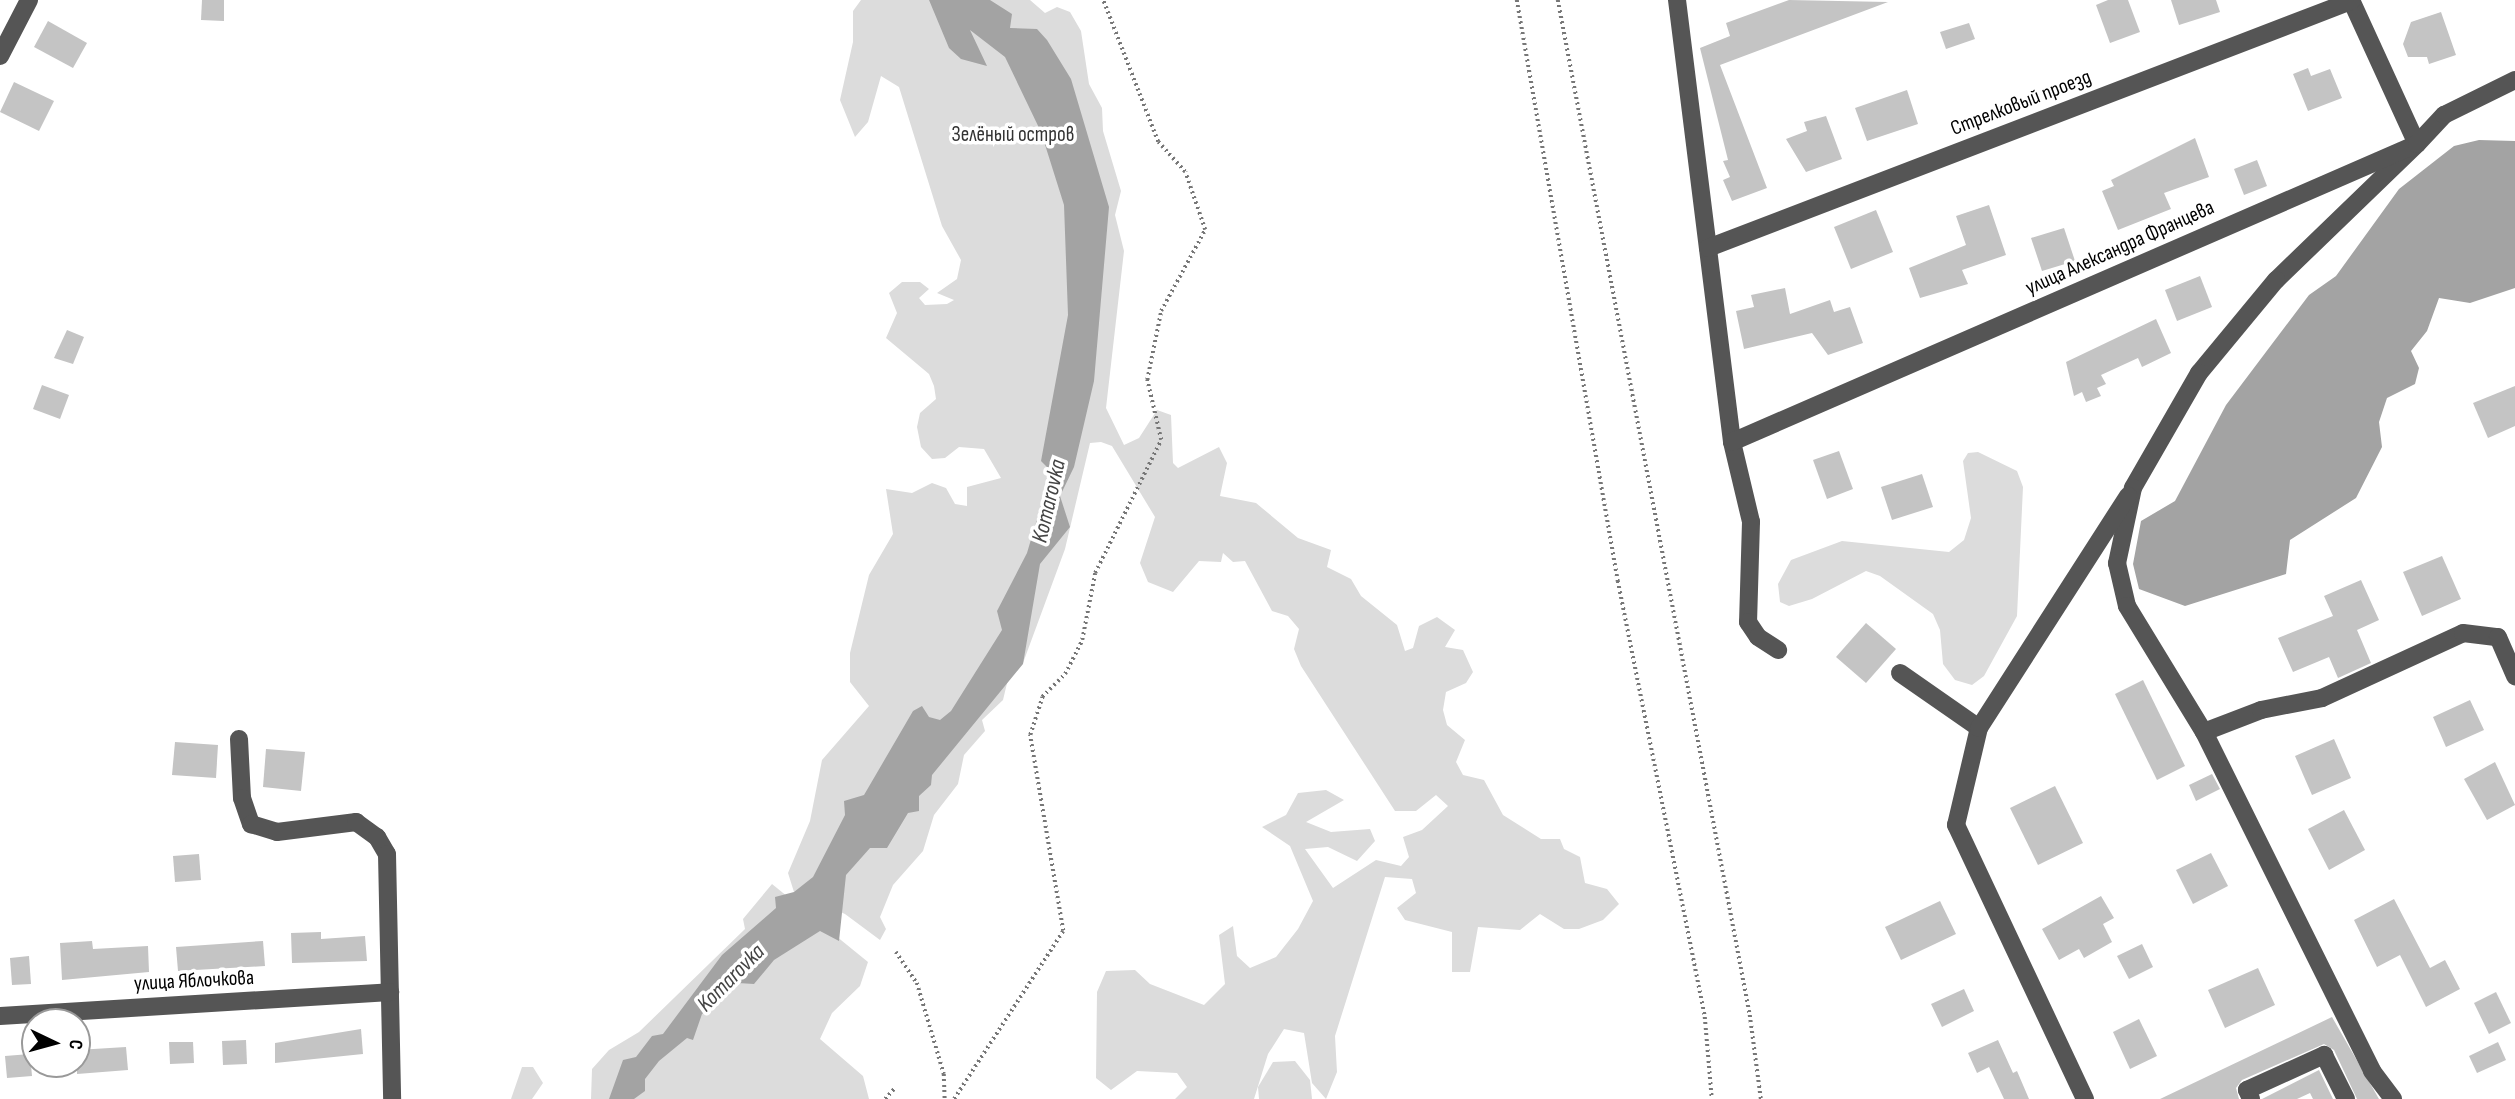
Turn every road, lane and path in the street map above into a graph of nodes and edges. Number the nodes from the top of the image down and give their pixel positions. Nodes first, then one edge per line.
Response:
1 (29, 0) edge
2 (1103, 0) edge
3 (1517, 0) edge
4 (1558, 0) edge
5 (1677, 0) edge
6 (2351, 0) edge
7 (0, 56) edge
8 (2515, 80) edge
9 (2417, 144) junction
10 (1708, 248) junction
11 (1732, 442) junction
12 (2133, 488) junction
13 (1778, 650) dead end
14 (1900, 673) dead end
15 (2515, 676) edge
16 (1979, 728) junction
17 (2204, 732) junction
18 (239, 739) dead end
19 (897, 952) dead end
20 (390, 992) junction
21 (0, 1016) edge
22 (895, 1087) dead end
23 (392, 1099) edge
24 (886, 1099) edge
25 (945, 1099) edge
26 (954, 1099) edge
27 (1712, 1099) edge
28 (1761, 1099) edge
29 (2085, 1099) edge
30 (2251, 1099) edge
31 (2346, 1099) edge
32 (2393, 1099) edge

1 - 7 street
2 - 26 path
3 - 27 path
4 - 28 path
5 - 10 street
6 - 9 street
6 - 10 street, Стрелковый проезд
8 - 9 street, улица Александра Францева
9 - 11 street, улица Александра Францева
9 - 12 street
10 - 11 street
11 - 13 street
12 - 16 street
12 - 17 street
14 - 16 street
15 - 17 street
16 - 29 street
17 - 32 street
18 - 20 street
19 - 25 path
20 - 21 street, улица Яблочкова
20 - 23 street
22 - 24 path
30 - 31 street

